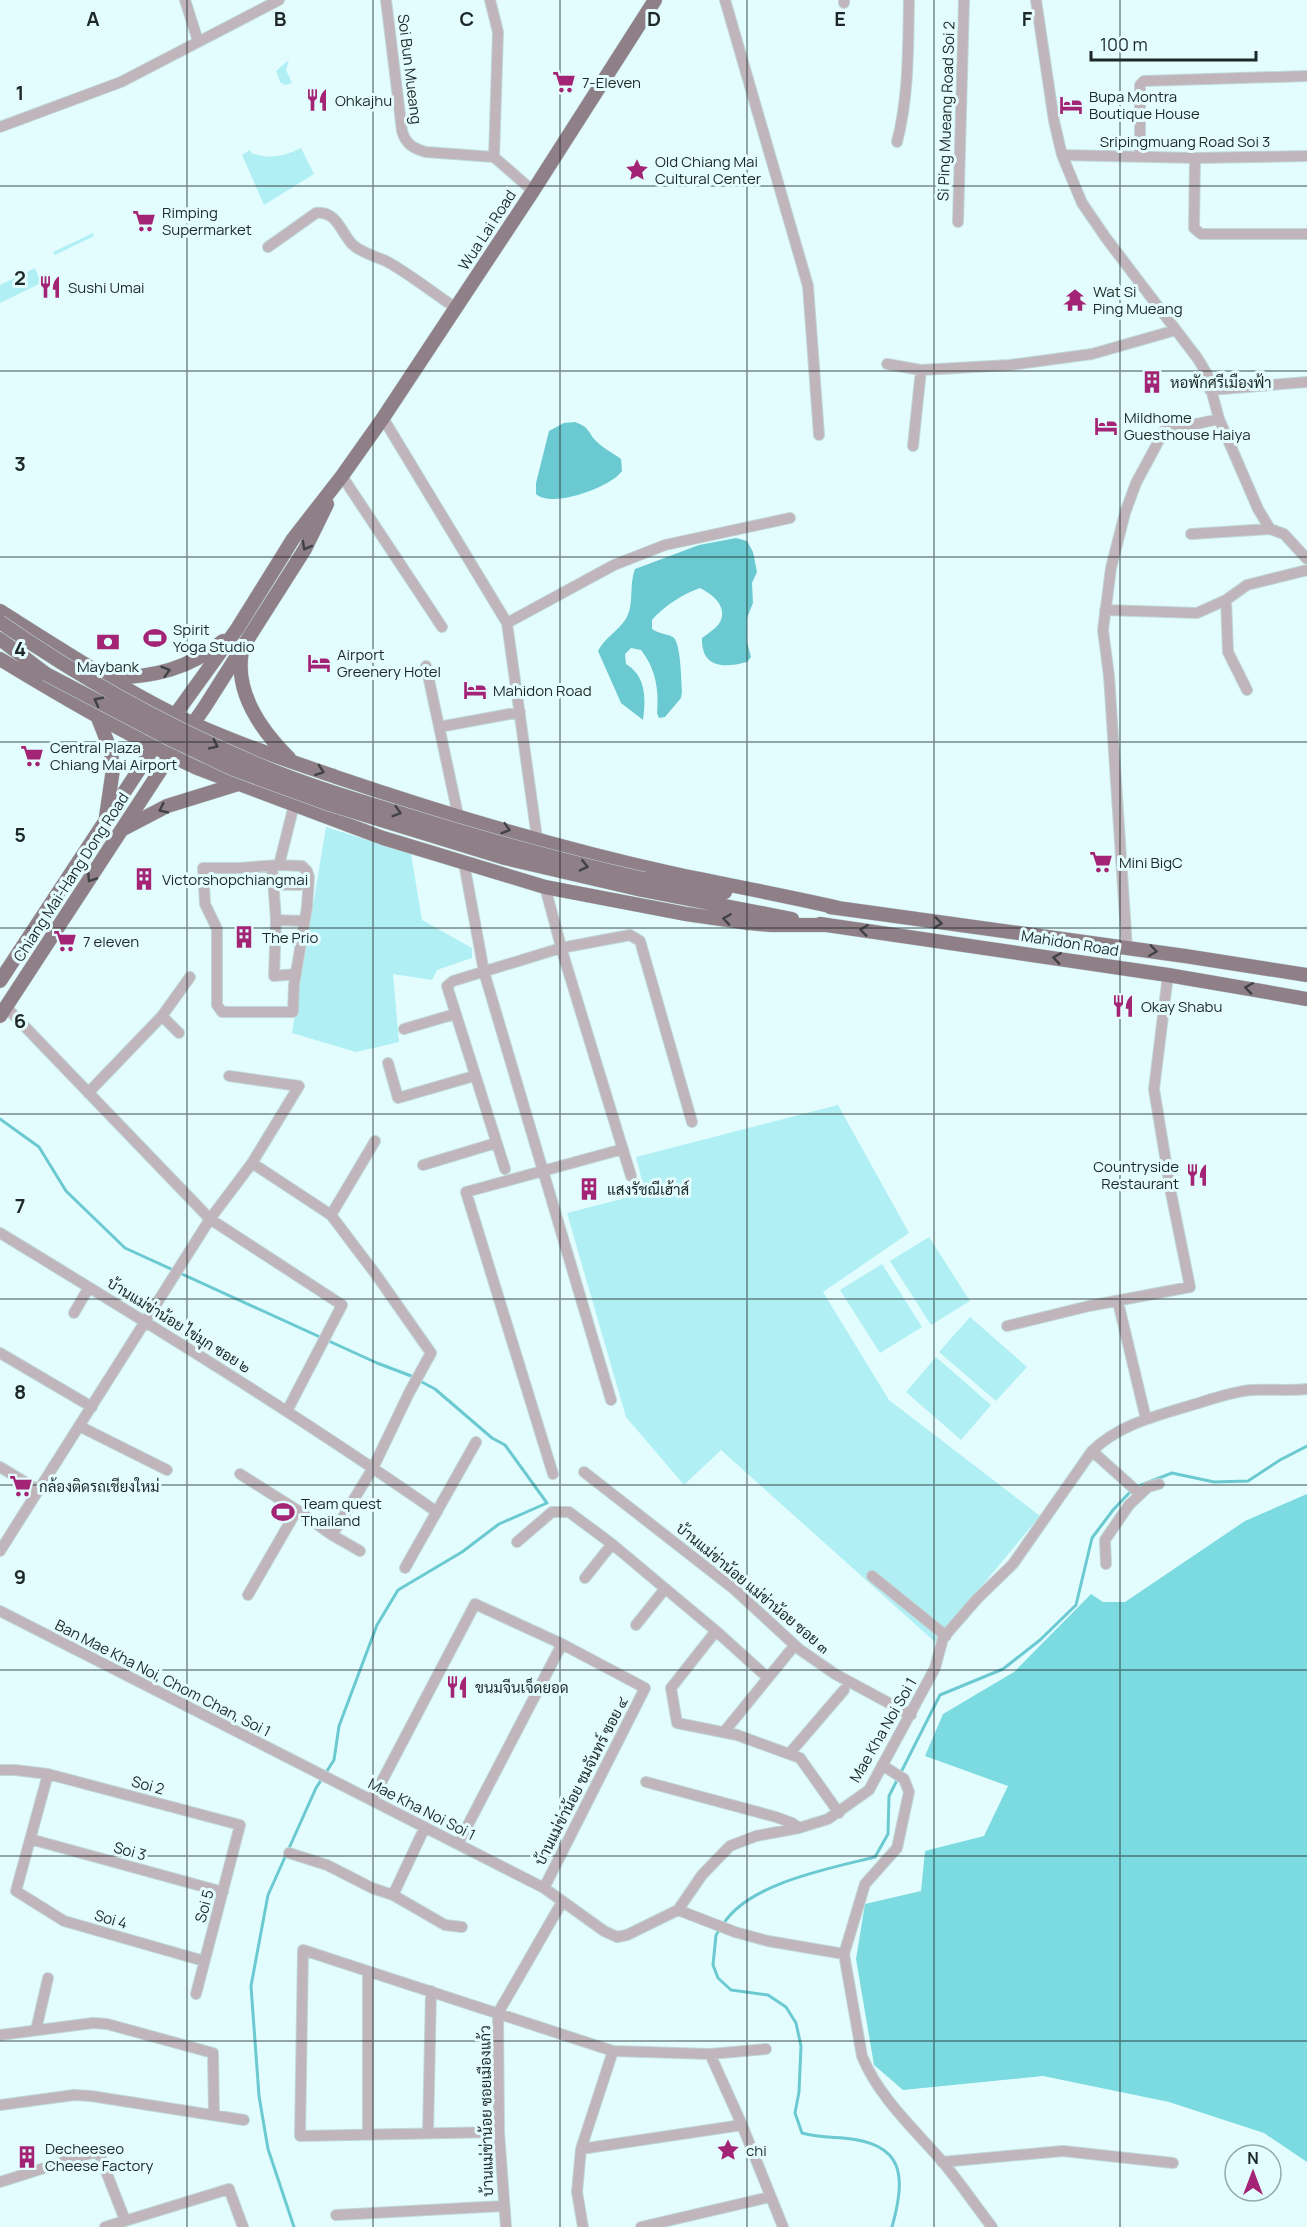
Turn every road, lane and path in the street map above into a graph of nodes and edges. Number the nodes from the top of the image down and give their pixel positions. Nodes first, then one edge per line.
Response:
1 (185, 0) edge
2 (386, 0) edge
3 (490, 0) edge
4 (655, 0) edge
5 (725, 0) edge
6 (909, 0) edge
7 (964, 0) edge
8 (1036, 0) edge
9 (276, 1) edge
10 (198, 41) junction
11 (1307, 76) edge
12 (0, 127) edge
13 (897, 142) dead end
14 (1062, 155) junction
15 (1140, 156) junction
16 (1307, 156) edge
17 (494, 157) junction
18 (1195, 158) junction
19 (533, 191) junction
20 (958, 222) dead end
21 (1307, 234) edge
22 (268, 247) dead end
23 (456, 308) junction
24 (1176, 330) junction
25 (887, 364) dead end
26 (921, 370) junction
27 (1307, 382) edge
28 (1210, 390) junction
29 (383, 418) junction
30 (1219, 418) junction
31 (819, 435) dead end
32 (913, 446) dead end
33 (342, 476) junction
34 (790, 518) dead end
35 (1270, 529) junction
36 (1191, 534) dead end
37 (1307, 559) edge
38 (1307, 570) edge
39 (1226, 600) junction
40 (0, 610) edge
41 (1105, 610) junction
42 (0, 622) edge
43 (507, 623) junction
44 (442, 627) dead end
45 (237, 629) junction
46 (0, 639) edge
47 (244, 643) junction
48 (0, 647) edge
49 (0, 659) edge
50 (426, 666) dead end
51 (46, 674) junction
52 (108, 678) junction
53 (1247, 690) dead end
54 (520, 712) junction
55 (175, 714) junction
56 (98, 718) junction
57 (194, 723) junction
58 (439, 727) junction
59 (154, 748) junction
60 (170, 756) junction
61 (292, 762) junction
62 (238, 784) junction
63 (364, 786) junction
64 (294, 805) junction
65 (458, 815) junction
66 (105, 822) junction
67 (350, 827) junction
68 (123, 829) junction
69 (537, 838) junction
70 (464, 863) junction
71 (276, 865) junction
72 (273, 884) junction
73 (299, 885) dead end
74 (643, 885) junction
75 (546, 886) junction
76 (839, 908) junction
77 (276, 921) junction
78 (304, 921) junction
79 (827, 925) junction
80 (561, 948) junction
81 (1127, 948) junction
82 (484, 972) junction
83 (296, 974) junction
84 (1168, 975) junction
85 (1307, 975) edge
86 (190, 977) dead end
87 (0, 981) edge
88 (1307, 999) edge
89 (3, 1012) edge
90 (455, 1014) junction
91 (162, 1016) junction
92 (404, 1029) dead end
93 (179, 1033) dead end
94 (388, 1063) dead end
95 (229, 1076) dead end
96 (474, 1077) junction
97 (88, 1093) junction
98 (692, 1122) dead end
99 (375, 1141) dead end
100 (496, 1143) junction
101 (623, 1149) junction
102 (252, 1163) junction
103 (423, 1165) dead end
104 (505, 1169) dead end
105 (544, 1170) junction
106 (631, 1176) dead end
107 (331, 1215) junction
108 (210, 1219) junction
109 (0, 1233) edge
110 (89, 1287) junction
111 (1118, 1302) junction
112 (74, 1313) dead end
113 (147, 1322) junction
114 (1007, 1326) dead end
115 (0, 1353) edge
116 (1307, 1389) edge
117 (611, 1400) dead end
118 (92, 1407) junction
119 (286, 1411) junction
120 (1146, 1419) junction
121 (79, 1426) junction
122 (476, 1442) dead end
123 (1092, 1451) junction
124 (0, 1467) edge
125 (373, 1467) junction
126 (167, 1470) dead end
127 (584, 1472) dead end
128 (240, 1474) dead end
129 (554, 1474) dead end
130 (1159, 1484) dead end
131 (38, 1490) junction
132 (1136, 1490) junction
133 (297, 1510) junction
134 (437, 1512) junction
135 (332, 1535) junction
136 (518, 1542) dead end
137 (612, 1544) junction
138 (0, 1551) edge
139 (360, 1551) dead end
140 (1106, 1564) dead end
141 (405, 1568) dead end
142 (872, 1576) dead end
143 (585, 1578) dead end
144 (664, 1590) junction
145 (248, 1595) dead end
146 (0, 1611) edge
147 (636, 1625) dead end
148 (716, 1631) junction
149 (946, 1636) junction
150 (562, 1644) junction
151 (790, 1650) dead end
152 (767, 1677) junction
153 (844, 1690) dead end
154 (911, 1715) junction
155 (724, 1732) junction
156 (789, 1754) junction
157 (882, 1765) junction
158 (0, 1770) edge
159 (48, 1774) junction
160 (331, 1780) joint
161 (646, 1782) dead end
162 (372, 1800) junction
163 (839, 1813) junction
164 (240, 1825) joint
165 (425, 1827) junction
166 (799, 1828) junction
167 (30, 1839) junction
168 (458, 1844) junction
169 (290, 1853) dead end
170 (544, 1887) junction
171 (223, 1892) junction
172 (393, 1895) junction
173 (562, 1902) junction
174 (678, 1910) junction
175 (462, 1927) dead end
176 (844, 1954) junction
177 (204, 1961) junction
178 (368, 1971) junction
179 (48, 1978) dead end
180 (431, 1991) junction
181 (196, 1994) dead end
182 (498, 2013) junction
183 (36, 2030) junction
184 (0, 2034) edge
185 (766, 2049) dead end
186 (613, 2051) junction
187 (710, 2054) junction
188 (0, 2104) edge
189 (214, 2115) junction
190 (244, 2120) dead end
191 (742, 2125) junction
192 (499, 2132) junction
193 (428, 2133) junction
194 (368, 2134) junction
195 (581, 2149) junction
196 (942, 2162) junction
197 (1173, 2163) dead end
198 (0, 2182) edge
199 (770, 2197) junction
200 (503, 2206) junction
201 (336, 2215) dead end
202 (125, 2220) junction
203 (350, 2222) edge
204 (105, 2227) edge
205 (243, 2227) edge
206 (506, 2227) edge
207 (583, 2227) edge
208 (641, 2227) edge
209 (783, 2227) edge
210 (992, 2227) edge

1 - 10 street
2 - 17 street, Soi Bun Mueang
3 - 17 street
4 - 19 main road, Wua Lai Road
5 - 31 street
6 - 13 street
7 - 20 street, Si Ping Mueang Road Soi 2
8 - 14 street
9 - 10 street
10 - 12 street
11 - 15 street
14 - 15 street, Sripingmuang Road Soi 3
14 - 24 street
15 - 18 street, Sripingmuang Road Soi 3
16 - 18 street, Sripingmuang Road Soi 3
17 - 19 street
18 - 21 street
19 - 23 main road, Wua Lai Road
22 - 23 street
23 - 29 main road, Wua Lai Road
24 - 26 street
24 - 28 street
25 - 26 street
26 - 32 street
27 - 28 street
28 - 30 street
29 - 33 main road, Wua Lai Road
29 - 43 street
30 - 35 street
30 - 41 street
33 - 44 street
33 - 45 main road, Wua Lai Road
33 -> 47 main road, Wua Lai Road
34 - 43 street
35 - 36 street
35 - 37 street
38 - 39 street
39 - 41 street
39 - 53 street
40 - 52 main road, Mahidon Road
41 - 81 street
42 -> 74 main road, Mahidon Road, bridge
43 - 54 street
52 -> 45 main road
45 - 55 main road, Wua Lai Road
46 - 51 main road, Mahidon Road
47 - 57 main road, Wua Lai Road
47 - 61 main road
48 - 51 main road
49 - 56 main road, Mahidon Road
50 - 58 street
74 -> 51 main road, Mahidon Road, bridge
52 - 55 main road, Mahidon Road
54 - 58 street
54 - 69 street
55 - 57 main road, Mahidon Road
55 - 59 main road, Chiang Mai-Hang Dong Road
56 - 59 main road, Mahidon Road
56 - 66 main road
57 - 60 main road, Chiang Mai-Hang Dong Road
57 - 61 main road, Mahidon Road
58 - 65 street
59 - 60 main road, Mahidon Road
59 - 66 main road, Chiang Mai-Hang Dong Road
60 - 62 main road, Mahidon Road
60 - 68 main road, Chiang Mai-Hang Dong Road
61 -> 63 main road, Mahidon Road
62 - 64 main road, Mahidon Road
62 -> 68 main road
63 - 65 main road, Mahidon Road
63 - 67 main road
64 - 67 main road, Mahidon Road
64 - 71 street
65 -> 69 main road, Mahidon Road
66 - 87 main road, Chiang Mai-Hang Dong Road
67 - 70 main road, Mahidon Road
68 -> 89 main road, Chiang Mai-Hang Dong Road
69 - 76 main road, Mahidon Road
70 - 75 main road, Mahidon Road
70 - 82 street
71 - 72 street
71 - 78 street
71 - 83 street
72 - 73 street
72 - 77 street
74 - 76 main road, Mahidon Road
74 - 79 main road, Mahidon Road
79 -> 75 main road, Mahidon Road
75 - 80 street
76 -> 81 main road, Mahidon Road
77 - 78 street
77 - 83 street
78 - 83 street
84 -> 79 main road, Mahidon Road
80 - 82 street
80 - 98 street
80 - 101 street
81 -> 85 main road, Mahidon Road
82 - 90 street
82 - 105 street
88 -> 84 main road, Mahidon Road
84 - 111 street
86 - 91 street
89 - 97 street
90 - 92 street
90 - 96 street
91 - 93 street
91 - 97 street
94 - 96 street
95 - 102 street
96 - 100 street
97 - 108 street
99 - 107 street
100 - 103 street
100 - 104 street
101 - 105 street
101 - 106 street
102 - 107 street
102 - 108 street
105 - 117 street
105 - 129 street
107 - 125 street
108 - 113 street
108 - 119 street
109 - 110 street, บ้านแม่ข่าน้อย ไข่มุก ซอย ๒
110 - 112 street
110 - 113 street, บ้านแม่ข่าน้อย ไข่มุก ซอย ๒
111 - 114 street
111 - 120 street
113 - 118 street
113 - 119 street, บ้านแม่ข่าน้อย ไข่มุก ซอย ๒
115 - 118 street
116 - 120 street, Mae Kha Noi Soi 1
118 - 121 street
119 - 125 street, บ้านแม่ข่าน้อย ไข่มุก ซอย ๒
120 - 123 street, Mae Kha Noi Soi 1
121 - 126 street
121 - 131 street
122 - 134 street
123 - 132 street
123 - 149 street, Mae Kha Noi Soi 1
124 - 131 street
125 - 134 street, บ้านแม่ข่าน้อย ไข่มุก ซอย ๒
125 - 135 street
127 - 154 street, บ้านแม่ข่าน้อย แม่ข่าน้อย ซอย ๓
128 - 133 street
130 - 132 street
131 - 138 street
132 - 140 street
133 - 135 street
133 - 145 street
134 - 141 street
135 - 139 street
136 - 137 street
137 - 143 street
137 - 144 street
142 - 149 street
144 - 147 street
144 - 148 street
146 - 160 street, Ban Mae Kha Noi, Chom Chan, Soi 1
148 - 152 street
148 - 155 street
149 - 154 street, Mae Kha Noi Soi 1
150 - 162 street
150 - 168 street
150 - 170 street, บ้านแม่ข่าน้อย ชมจันทร์ ซอย ๔
151 - 152 street
152 - 155 street
153 - 156 street
154 - 157 street, Mae Kha Noi Soi 1
155 - 156 street
156 - 163 street
157 - 163 street, Mae Kha Noi Soi 1
157 - 176 street
158 - 159 street, Soi 2
159 - 164 street, Soi 2
159 - 167 street
160 - 162 street, Mae Kha Noi Soi 1
161 - 166 street
162 - 165 street, Mae Kha Noi Soi 1
163 - 166 street, Mae Kha Noi Soi 1
164 - 171 street, Soi 5
165 - 168 street, Mae Kha Noi Soi 1
165 - 172 street
166 - 174 street, Mae Kha Noi Soi 1
167 - 171 street, Soi 3
167 - 177 street, Soi 4
168 - 170 street, Mae Kha Noi Soi 1
169 - 172 street
170 - 173 street, Mae Kha Noi Soi 1
171 - 177 street, Soi 5
172 - 175 street
173 - 174 street, Mae Kha Noi Soi 1
173 - 182 street, บ้านแม่ข่าน้อย ซอยเมืองแก้ว
174 - 176 street
176 - 196 street
177 - 181 street, Soi 5
178 - 180 street
178 - 194 street
178 - 194 street
179 - 183 street
180 - 182 street
180 - 193 street
182 - 186 street
182 - 192 street, บ้านแม่ข่าน้อย ซอยเมืองแก้ว
183 - 184 street
183 - 189 street
185 - 187 street
186 - 187 street
186 - 195 street
187 - 191 street
188 - 189 street
189 - 190 street
191 - 195 street
191 - 199 street
192 - 193 street
192 - 200 street, บ้านแม่ข่าน้อย ซอยเมืองแก้ว
193 - 194 street
195 - 207 street
196 - 197 street
196 - 210 street
198 - 202 street
199 - 208 street
199 - 209 street
200 - 203 street
200 - 206 street, บ้านแม่ข่าน้อย ซอยเมืองแก้ว
201 - 203 street
202 - 204 street
202 - 205 street

